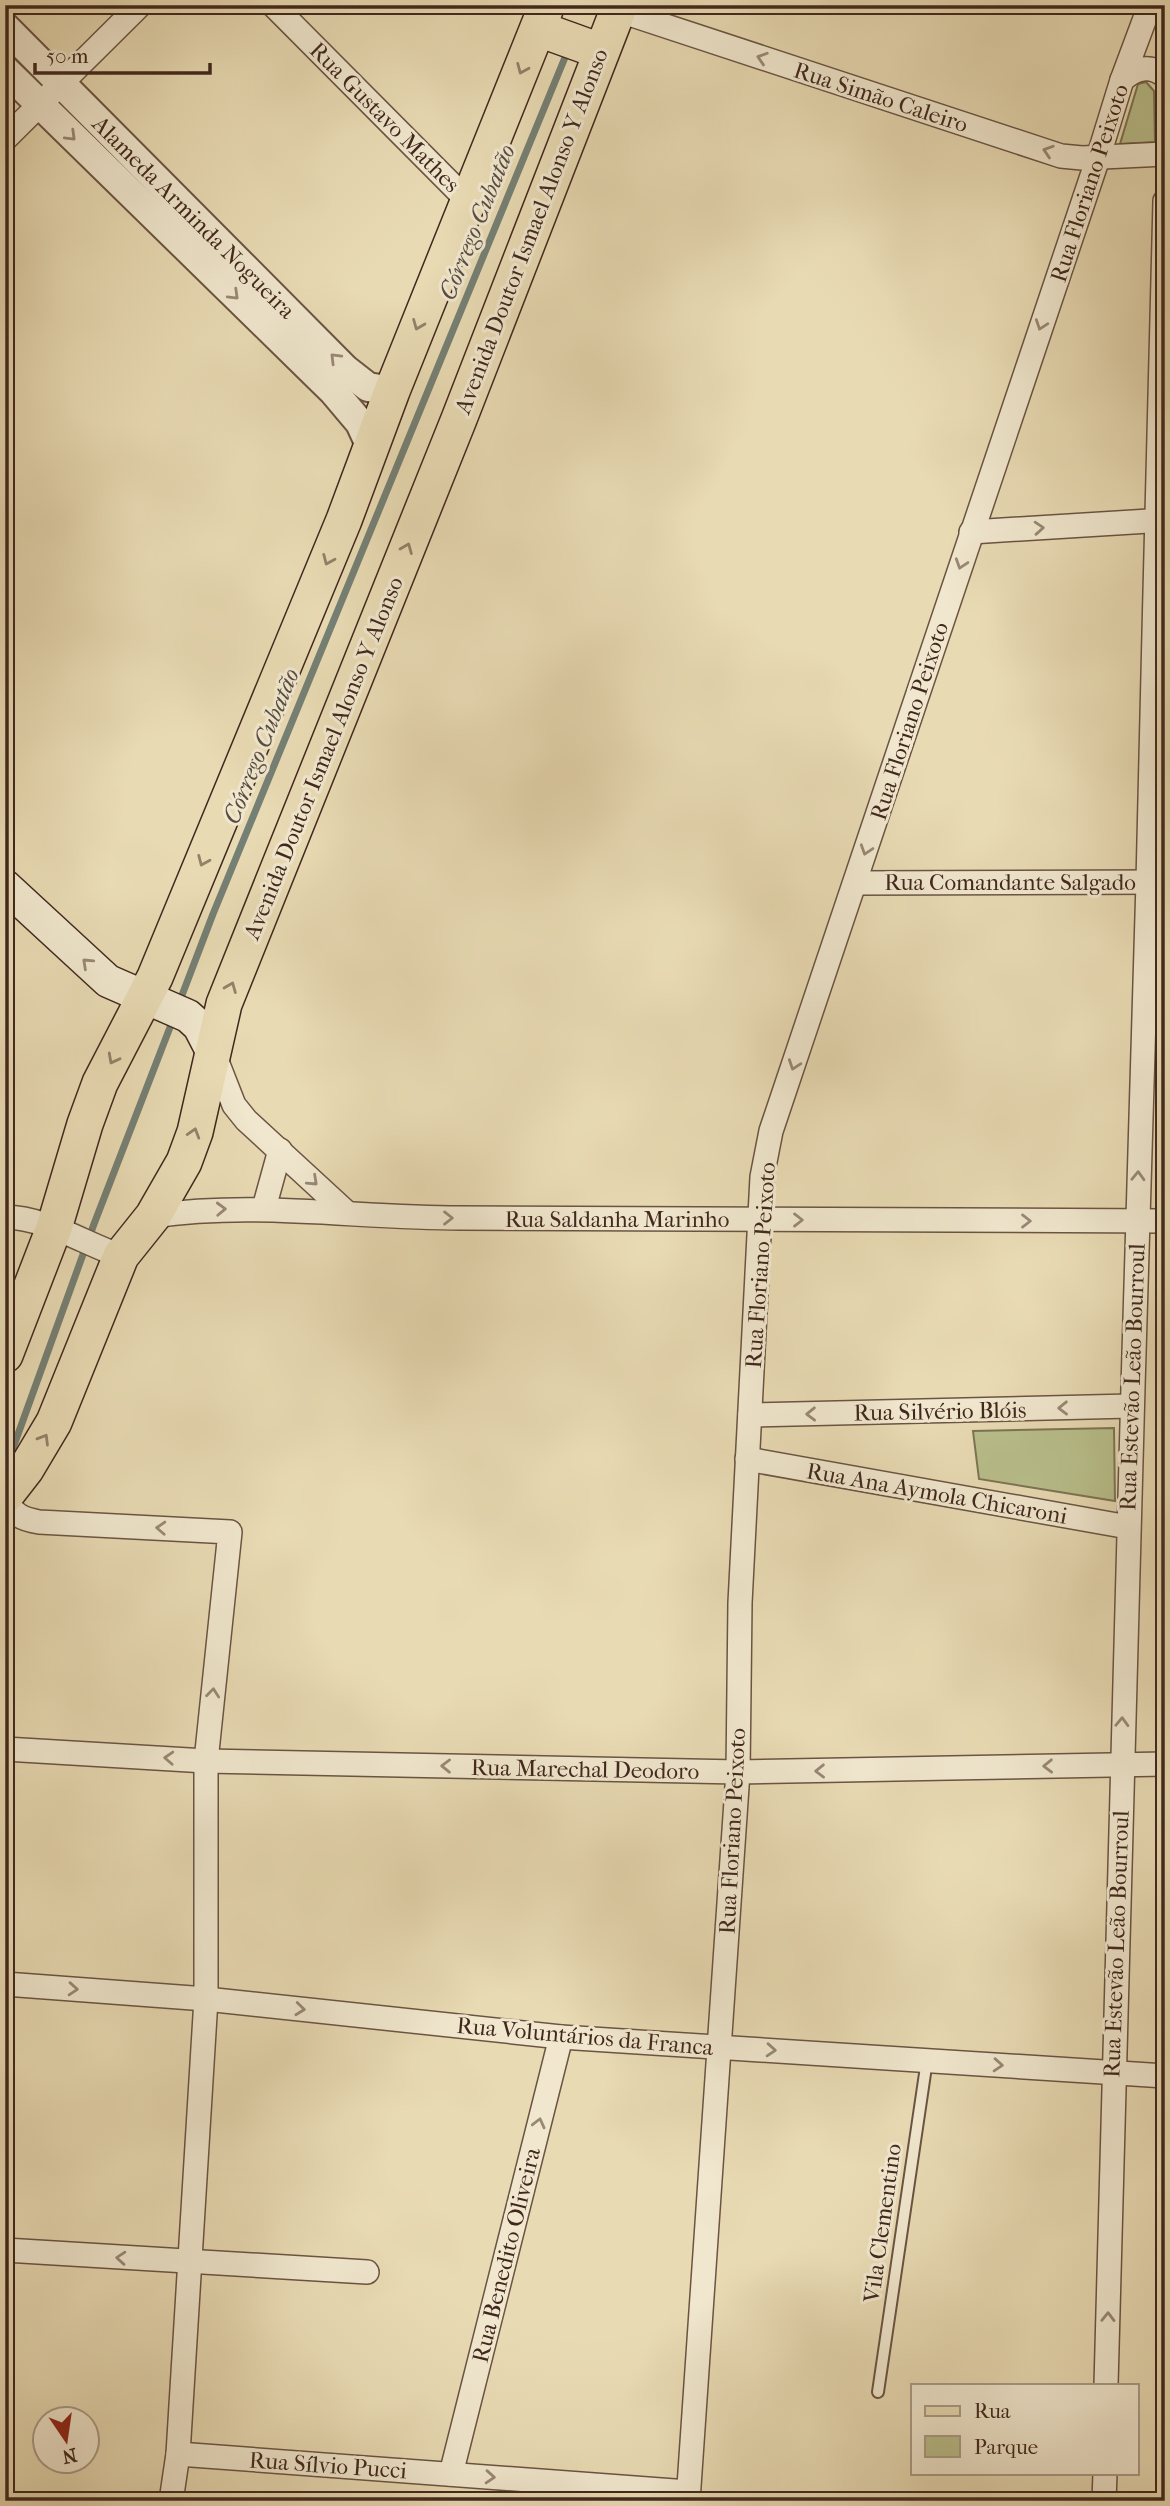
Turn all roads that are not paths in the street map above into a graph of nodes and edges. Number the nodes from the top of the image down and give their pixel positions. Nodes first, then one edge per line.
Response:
1 (140, 5) edge
2 (273, 5) edge
3 (1150, 5) edge
4 (613, 7) edge
5 (543, 17) edge
6 (5, 27) edge
7 (600, 51) junction
8 (5, 71) edge
9 (1165, 76) edge
10 (1122, 80) junction
11 (62, 84) junction
12 (40, 106) junction
13 (5, 139) edge
14 (1165, 154) edge
15 (1098, 158) junction
16 (467, 200) junction
17 (1165, 201) edge
18 (392, 391) junction
19 (371, 447) junction
20 (1160, 520) edge
21 (971, 532) junction
22 (1156, 882) edge
23 (855, 883) junction
24 (5, 886) edge
25 (153, 1001) junction
26 (206, 1039) junction
27 (280, 1150) junction
28 (264, 1208) junction
29 (346, 1212) junction
30 (153, 1216) junction
31 (5, 1217) edge
32 (760, 1219) junction
33 (1136, 1221) junction
34 (1165, 1222) edge
35 (62, 1232) junction
36 (114, 1253) junction
37 (5, 1355) edge
38 (1131, 1406) junction
39 (750, 1415) junction
40 (747, 1459) junction
41 (5, 1497) edge
42 (1128, 1527) junction
43 (5, 1749) edge
44 (206, 1760) junction
45 (1121, 1764) junction
46 (1165, 1764) edge
47 (738, 1772) junction
48 (5, 1984) edge
49 (206, 1999) junction
50 (561, 2036) junction
51 (719, 2047) junction
52 (927, 2060) junction
53 (1113, 2073) junction
54 (1165, 2076) edge
55 (5, 2250) edge
56 (189, 2263) junction
57 (367, 2272) dead end
58 (1107, 2384) edge
59 (878, 2392) dead end
60 (178, 2454) junction
61 (451, 2474) junction
62 (1105, 2474) edge
63 (688, 2496) edge
64 (171, 2501) edge
65 (1104, 2501) edge

1 - 11 street
2 - 16 street, Rua Gustavo Mathes
3 - 10 street, Rua Floriano Peixoto
4 - 7 main road, Avenida Doutor Ismael Alonso Y Alonso
15 -> 4 street, Rua Simão Caleiro
5 - 7 main road
5 -> 16 main road
6 - 11 street, Alameda Arminda Nogueira
26 -> 7 main road, Avenida Doutor Ismael Alonso Y Alonso
8 - 12 street, Alameda Arminda Nogueira
9 - 10 street
10 - 15 street, Rua Floriano Peixoto
11 - 12 street
18 -> 11 street, Alameda Arminda Nogueira
12 - 13 street
12 -> 19 street, Alameda Arminda Nogueira
14 - 15 street, Rua Simão Caleiro
15 -> 21 street, Rua Floriano Peixoto
16 -> 18 main road
17 - 20 street, Rua Estevão Leão Bourroul
18 - 19 main road
19 -> 25 main road
21 -> 20 street
20 - 22 street, Rua Estevão Leão Bourroul
21 -> 23 street, Rua Floriano Peixoto
22 - 23 street, Rua Comandante Salgado
33 -> 22 street, Rua Estevão Leão Bourroul
23 -> 32 street, Rua Floriano Peixoto
25 -> 24 main road
25 - 26 main road
25 -> 35 main road
26 - 27 street
30 -> 26 main road, Avenida Doutor Ismael Alonso Y Alonso
27 - 28 street
27 -> 29 street
28 - 29 street, Rua Saldanha Marinho
30 -> 28 street, Rua Saldanha Marinho
29 -> 32 street, Rua Saldanha Marinho
30 - 36 main road, Avenida Doutor Ismael Alonso Y Alonso
31 - 35 street
32 -> 33 street, Rua Saldanha Marinho
32 - 39 street, Rua Floriano Peixoto
33 - 34 street, Rua Saldanha Marinho
33 - 38 street, Rua Estevão Leão Bourroul
35 - 36 street
35 - 37 main road
41 -> 36 main road, Avenida Doutor Ismael Alonso Y Alonso
38 -> 39 street, Rua Silvério Blóis
38 - 42 street, Rua Estevão Leão Bourroul
39 - 40 street, Rua Floriano Peixoto
40 - 42 street, Rua Ana Aymola Chicaroni
40 - 47 street, Rua Floriano Peixoto
44 -> 41 street
45 -> 42 street, Rua Estevão Leão Bourroul
44 -> 43 street, Rua Marechal Deodoro
47 -> 44 street, Rua Marechal Deodoro
44 - 49 street
45 - 46 street, Rua Marechal Deodoro
45 -> 47 street, Rua Marechal Deodoro
45 - 53 street, Rua Estevão Leão Bourroul
47 - 51 street, Rua Floriano Peixoto
48 -> 49 street, Rua Voluntários da Franca
49 -> 50 street, Rua Voluntários da Franca
49 - 56 street
50 - 51 street, Rua Voluntários da Franca
61 -> 50 street, Rua Benedito Oliveira
51 -> 52 street, Rua Voluntários da Franca
51 - 63 street, Rua Floriano Peixoto
52 -> 53 street, Rua Voluntários da Franca
52 - 59 lane, Vila Clementino
53 - 54 street, Rua Voluntários da Franca
58 -> 53 street, Rua Estevão Leão Bourroul
56 -> 55 street
56 - 57 street
56 - 60 street
60 - 61 street, Rua Sílvio Pucci
60 - 64 street
61 -> 63 street, Rua Sílvio Pucci
62 - 65 street

